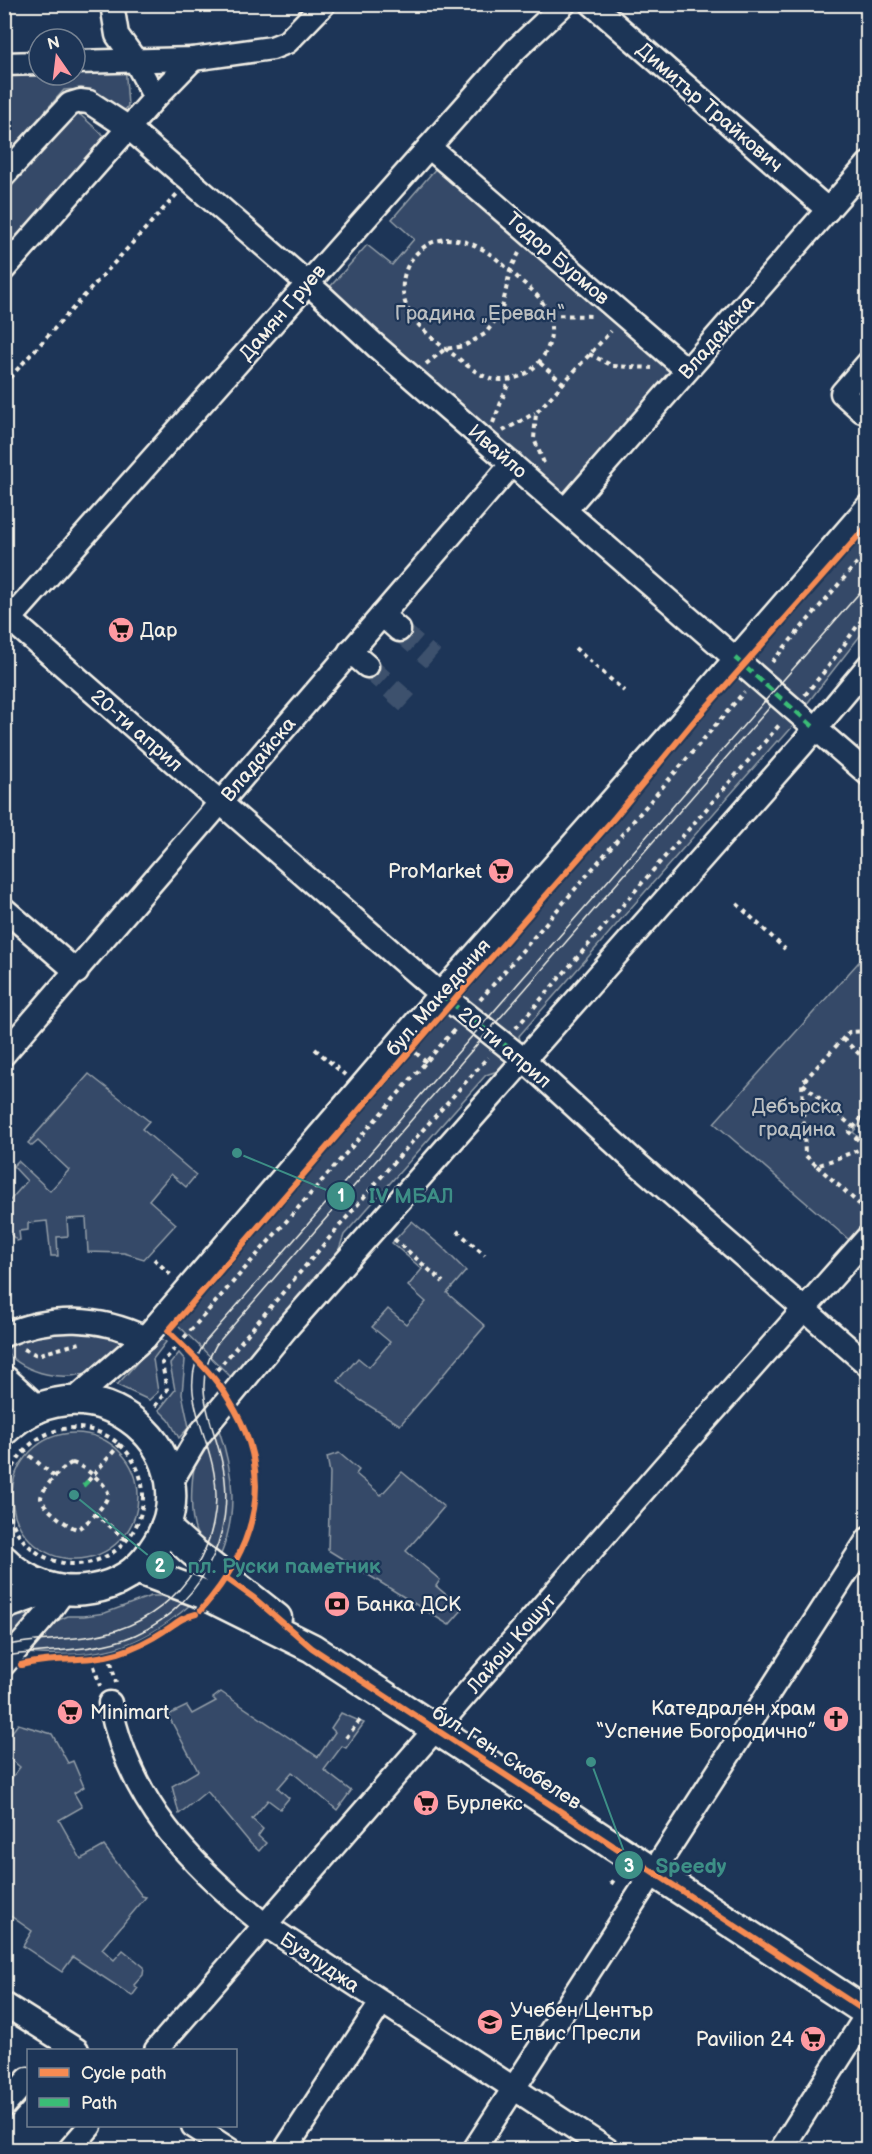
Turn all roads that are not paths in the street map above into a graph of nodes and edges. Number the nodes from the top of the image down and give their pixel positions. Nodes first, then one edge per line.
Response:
1 (324, 4) edge
2 (564, 4) edge
3 (592, 4) edge
4 (113, 6) edge
5 (193, 59) junction
6 (135, 60) junction
7 (87, 62) edge
8 (27, 63) edge
9 (4, 64) edge
10 (155, 98) junction
11 (129, 128) junction
12 (429, 147) junction
13 (867, 164) edge
14 (4, 175) edge
15 (828, 210) junction
16 (4, 269) edge
17 (307, 283) junction
18 (867, 363) edge
19 (687, 370) junction
20 (862, 411) dead end
21 (512, 464) junction
22 (867, 506) edge
23 (565, 510) junction
24 (381, 615) junction
25 (6, 620) edge
26 (399, 630) tunnel mouth
27 (350, 651) junction
28 (735, 658) junction
29 (367, 666) tunnel mouth
30 (867, 666) edge
31 (816, 729) junction
32 (867, 774) edge
33 (220, 804) junction
34 (4, 909) edge
35 (77, 972) junction
36 (440, 994) junction
37 (4, 1054) edge
38 (523, 1059) junction
39 (867, 1237) edge
40 (803, 1310) junction
41 (4, 1335) edge
42 (145, 1338) junction
43 (867, 1365) edge
44 (4, 1380) edge
45 (74, 1400) junction
46 (36, 1409) junction
47 (14, 1441) edge
48 (170, 1484) junction
49 (165, 1527) junction
50 (867, 1539) edge
51 (4, 1560) edge
52 (136, 1569) junction
53 (58, 1589) junction
54 (4, 1605) edge
55 (312, 1648) junction
56 (4, 1664) edge
57 (110, 1703) dead end
58 (435, 1729) junction
59 (652, 1872) junction
60 (265, 1926) junction
61 (381, 2003) junction
62 (4, 2004) edge
63 (867, 2013) edge
64 (64, 2047) edge
65 (157, 2049) edge
66 (27, 2080) edge
67 (513, 2089) junction
68 (4, 2106) edge
69 (89, 2127) edge
70 (195, 2127) edge
71 (69, 2150) edge
72 (230, 2150) edge
73 (285, 2150) edge
74 (474, 2150) edge
75 (608, 2150) edge
76 (781, 2150) edge

1 - 5 street
2 - 12 street, Дамян Груев
3 - 15 street, Димитър Трайкович
4 - 6 street
5 - 6 street
5 - 10 street
6 - 7 street
6 - 10 street
8 - 9 street
10 - 11 street
11 - 14 street, Ивайло
11 - 16 street
11 - 17 street, Ивайло
12 - 17 street, Дамян Груев
12 - 19 street, Тодор Бурмов
13 - 15 street, Владайска
15 - 19 street, Владайска
17 - 21 street, Ивайло
17 - 25 street, Дамян Груев
18 - 20 street
19 - 23 street, Владайска
21 - 23 street, Ивайло
21 - 24 street, Владайска
22 - 28 street, бул. Македония
23 - 28 street, Ивайло
24 - 26 street
24 - 27 street, Владайска
25 - 33 street, 20-ти април
27 - 29 street
27 - 33 street, Владайска
28 - 31 street, Ивайло
28 - 36 street, бул. Македония
30 - 31 street
31 - 32 street, Ивайло
31 - 38 street
33 - 35 street, Владайска
33 - 36 street, 20-ти април
34 - 35 street
35 - 37 street, Владайска
36 - 38 street, 20-ти април
36 - 42 street, бул. Македония
38 - 40 street, 20-ти април
38 - 48 street
39 - 40 street, Лайош Кошут
40 - 43 street, 20-ти април
40 - 58 street, Лайош Кошут
41 - 42 street
42 - 45 street, бул. Македония
44 - 46 main road
45 - 46 main road
45 - 48 main road
46 - 47 main road
48 - 49 main road
49 - 52 main road
49 - 55 main road, бул. Ген. Скобелев
50 - 59 street
51 - 53 main road
52 - 53 main road
52 - 55 main road, бул. Ген. Скобелев
53 - 54 main road
53 - 56 street
55 - 58 main road, бул. Ген. Скобелев
57 - 60 street, Бузлуджа
58 - 59 main road, бул. Ген. Скобелев
58 - 60 street, Лайош Кошут
59 - 63 main road, бул. Ген. Скобелев
59 - 67 street
60 - 61 street, Бузлуджа
60 - 65 street, Лайош Кошут
61 - 67 street, Бузлуджа
61 - 73 street
62 - 64 street
63 - 76 street
66 - 68 street
67 - 74 street
67 - 75 street, Бузлуджа
69 - 71 street
70 - 72 street

